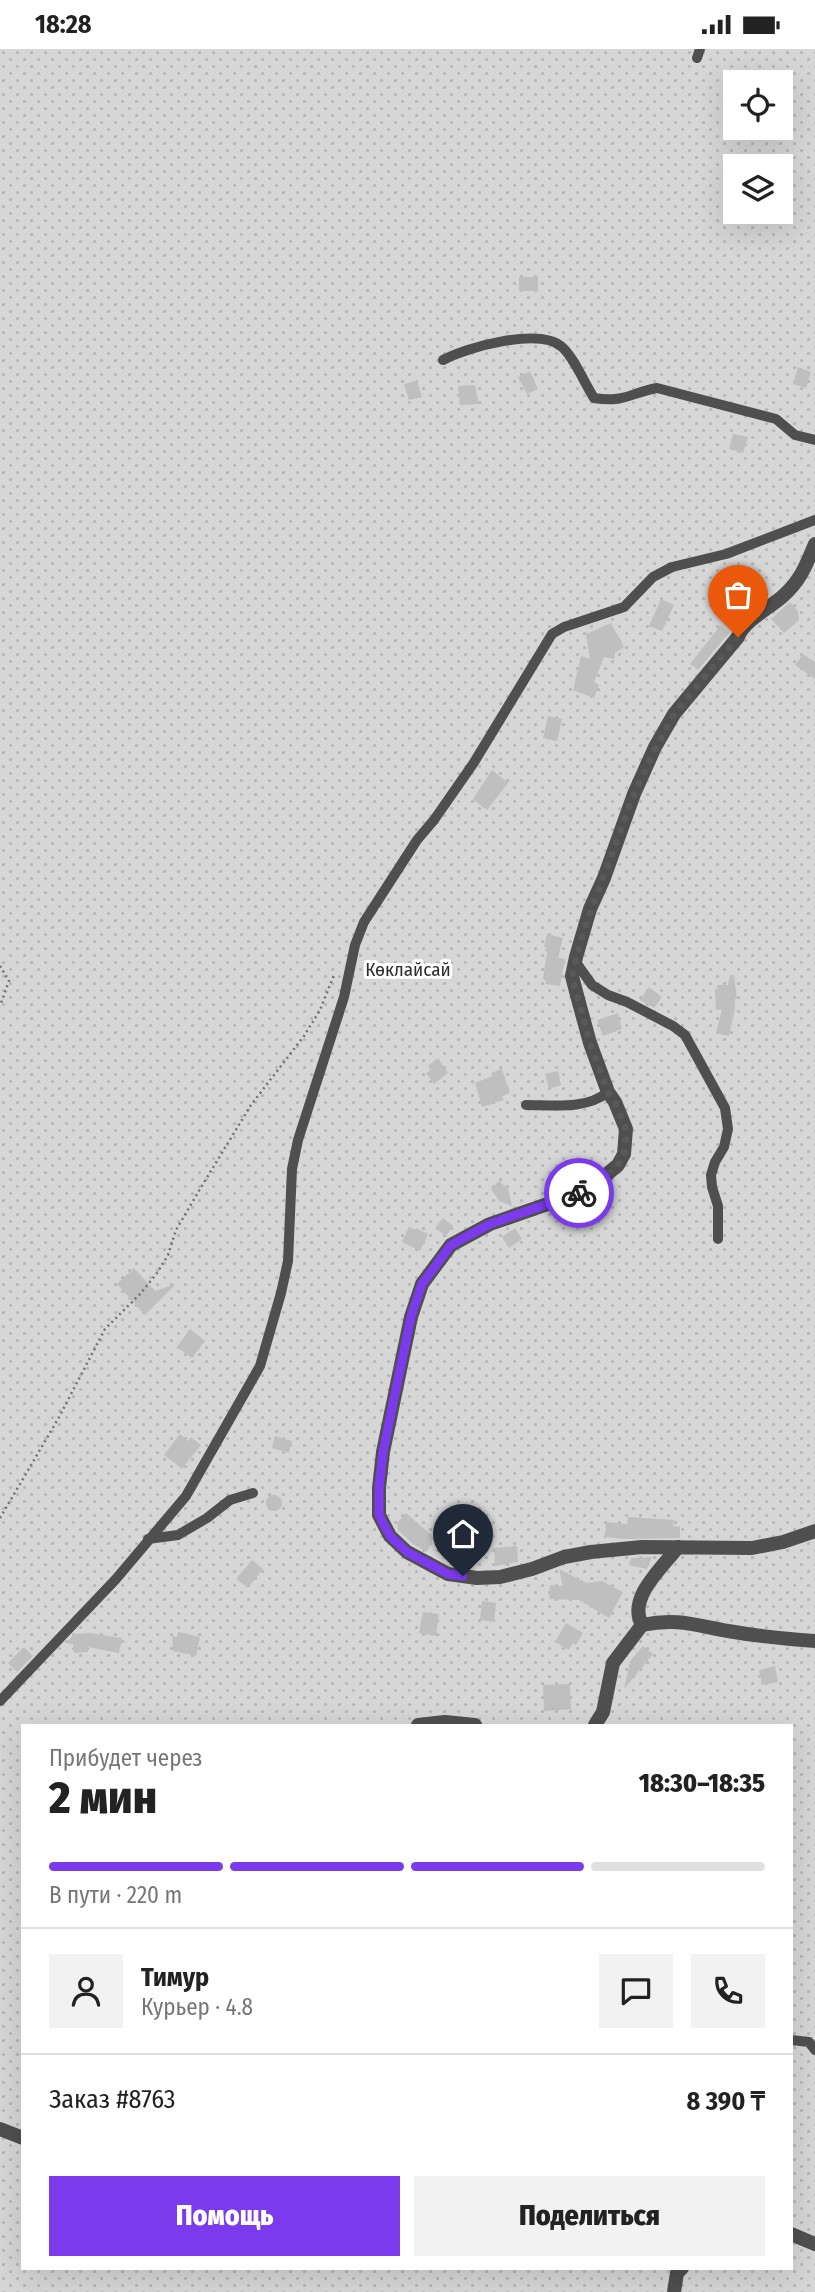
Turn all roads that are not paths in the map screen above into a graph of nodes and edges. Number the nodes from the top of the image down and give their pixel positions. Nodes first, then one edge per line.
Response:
1 (443, 360) dead end
2 (815, 440) edge
3 (815, 520) edge
4 (815, 544) edge
5 (575, 961) junction
6 (608, 1092) junction
7 (526, 1105) dead end
8 (718, 1239) dead end
9 (253, 1493) dead end
10 (815, 1531) edge
11 (148, 1539) junction
12 (678, 1547) junction
13 (642, 1625) junction
14 (815, 1641) edge
15 (0, 1700) edge
16 (427, 1724) edge
17 (465, 1724) edge
18 (596, 1724) edge
19 (793, 2040) edge
20 (815, 2050) edge
21 (0, 2129) edge
22 (21, 2137) edge
23 (793, 2235) edge
24 (815, 2244) edge
25 (680, 2270) edge
26 (674, 2292) edge

1 - 2 lane
3 - 11 lane
4 - 5 street
5 - 6 street
5 - 8 lane
6 - 7 lane
6 - 12 street
9 - 11 lane
10 - 12 street
11 - 15 lane
12 - 13 street
13 - 14 street
13 - 18 street
16 - 17 street
19 - 20 lane
21 - 22 street
23 - 24 street
25 - 26 street

